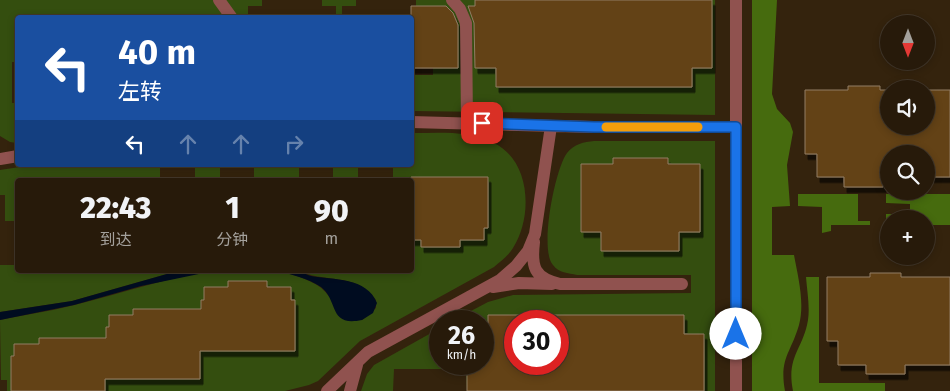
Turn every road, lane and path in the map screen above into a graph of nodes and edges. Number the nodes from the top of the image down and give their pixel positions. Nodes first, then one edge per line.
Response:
1 (219, 0) edge
2 (452, 0) edge
3 (736, 0) edge
4 (230, 15) edge
5 (414, 122) edge
6 (467, 122) junction
7 (551, 126) junction
8 (736, 127) junction
9 (15, 156) edge
10 (0, 159) edge
11 (535, 234) junction
12 (560, 284) junction
13 (682, 284) dead end
14 (482, 290) junction
15 (377, 347) junction
16 (327, 391) edge
17 (350, 391) edge
18 (736, 391) edge

1 - 4 street
2 - 6 street
3 - 8 street
5 - 6 street
6 - 7 street
7 - 8 street
7 - 11 street
8 - 18 street
9 - 10 street
11 - 12 street
11 - 14 street
12 - 13 street
12 - 14 street
14 - 15 street
15 - 16 street
15 - 17 street

